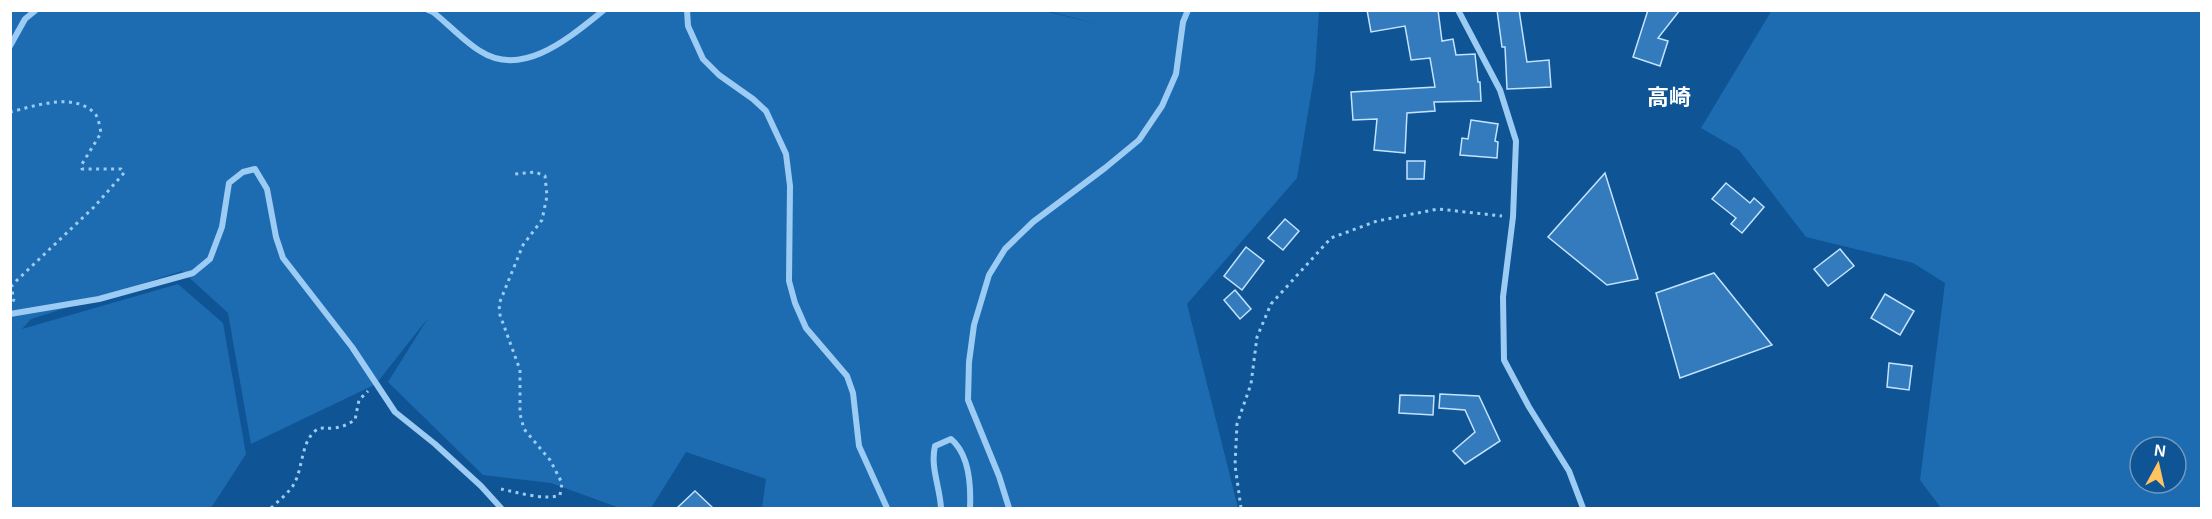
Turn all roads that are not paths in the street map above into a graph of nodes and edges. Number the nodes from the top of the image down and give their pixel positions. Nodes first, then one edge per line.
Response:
1 (36, 10) edge
2 (428, 10) edge
3 (604, 10) edge
4 (687, 10) edge
5 (1188, 10) edge
6 (1458, 10) edge
7 (10, 46) edge
8 (10, 314) edge
9 (501, 508) edge
10 (887, 508) edge
11 (941, 508) edge
12 (970, 508) edge
13 (1009, 508) edge
14 (1583, 508) edge

1 - 7 street
2 - 3 street
4 - 10 street
5 - 13 street
6 - 14 street
8 - 9 street
11 - 12 street

